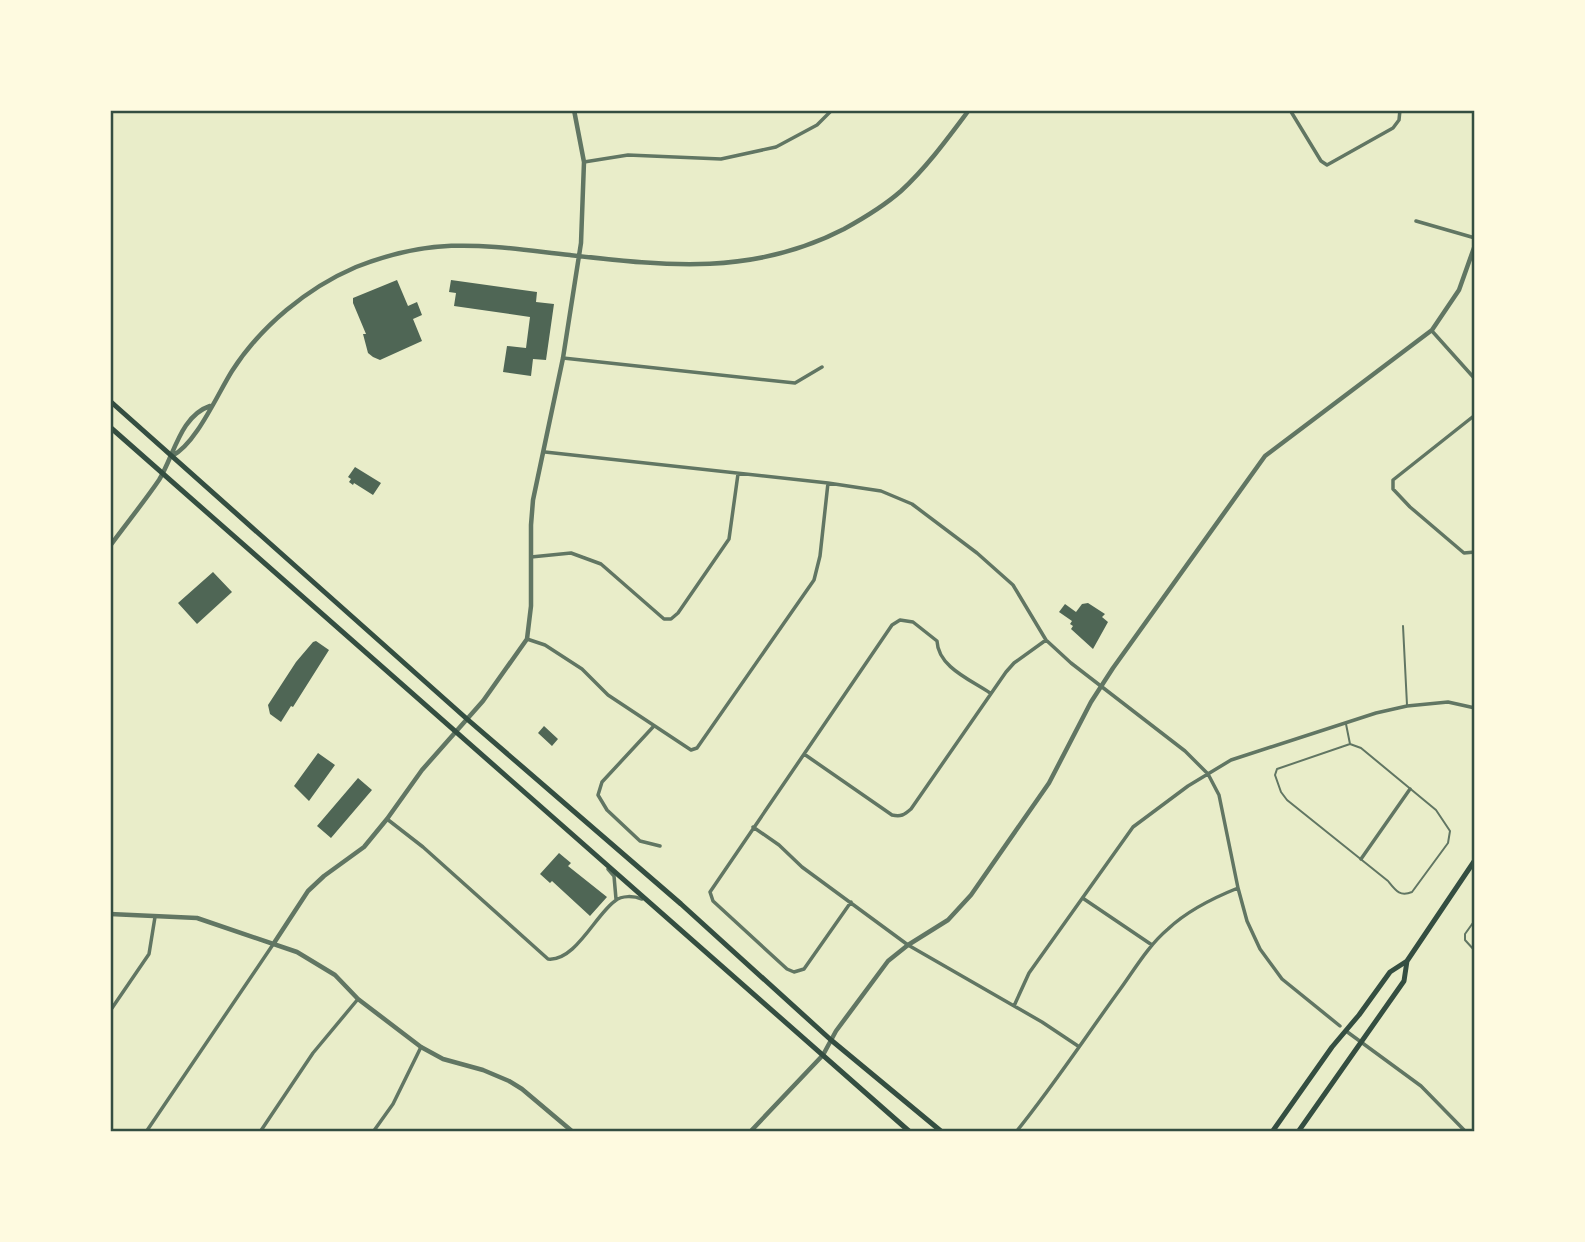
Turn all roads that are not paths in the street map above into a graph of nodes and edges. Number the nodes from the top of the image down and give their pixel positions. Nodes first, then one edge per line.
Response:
1 (574, 110) edge
2 (832, 110) edge
3 (969, 110) edge
4 (1290, 110) edge
5 (1400, 110) edge
6 (584, 162) junction
7 (1416, 221) dead end
8 (1475, 238) edge
9 (1475, 245) edge
10 (580, 256) junction
11 (1432, 330) junction
12 (563, 358) junction
13 (822, 366) dead end
14 (1475, 379) edge
15 (110, 401) edge
16 (210, 406) junction
17 (1475, 415) edge
18 (110, 427) edge
19 (545, 452) junction
20 (172, 456) junction
21 (162, 474) junction
22 (738, 474) junction
23 (828, 483) junction
24 (110, 547) edge
25 (1475, 552) edge
26 (531, 557) junction
27 (1403, 626) dead end
28 (527, 639) junction
29 (1046, 640) junction
30 (1101, 686) junction
31 (990, 693) junction
32 (1407, 706) junction
33 (1475, 708) edge
34 (467, 719) junction
35 (1345, 723) junction
36 (653, 727) junction
37 (455, 731) junction
38 (1350, 744) junction
39 (804, 754) junction
40 (1208, 774) junction
41 (1410, 789) junction
42 (387, 819) junction
43 (753, 827) junction
44 (660, 846) dead end
45 (1361, 859) junction
46 (1475, 860) edge
47 (606, 865) junction
48 (1238, 888) junction
49 (1084, 898) junction
50 (616, 900) junction
51 (646, 900) junction
52 (850, 902) junction
53 (110, 914) edge
54 (155, 917) junction
55 (1475, 920) edge
56 (274, 943) junction
57 (908, 945) junction
58 (1152, 945) junction
59 (1475, 951) edge
60 (1407, 961) junction
61 (358, 999) junction
62 (1014, 1006) junction
63 (110, 1012) edge
64 (1340, 1026) dead end
65 (1346, 1031) junction
66 (831, 1041) junction
67 (1361, 1042) junction
68 (1078, 1046) junction
69 (421, 1047) junction
70 (822, 1055) junction
71 (902, 1125) junction
72 (146, 1132) edge
73 (260, 1132) edge
74 (373, 1132) edge
75 (573, 1132) edge
76 (750, 1132) edge
77 (897, 1132) edge
78 (910, 1132) edge
79 (942, 1132) edge
80 (1016, 1132) edge
81 (1272, 1132) edge
82 (1298, 1132) edge
83 (1466, 1132) edge

1 - 6 street
2 - 6 street
3 - 10 street
4 - 5 street
6 - 10 street
7 - 8 street
9 - 11 street
10 - 12 street
10 - 16 street
11 - 14 street
11 - 30 street
12 - 13 street
12 - 19 street
15 - 20 main road
16 - 20 street
16 - 20 street
17 - 25 street
18 - 21 main road
19 - 22 street
19 - 26 street
20 - 21 street
20 - 34 main road
21 - 24 street
21 - 37 main road
22 - 23 street
22 - 26 street
23 - 29 street
23 - 36 street
26 - 28 street
27 - 32 lane
28 - 34 street
28 - 36 street
29 - 30 street
29 - 31 street
30 - 40 street
30 - 57 street
31 - 39 street
31 - 39 street
32 - 33 street
32 - 35 street
34 - 37 street
34 - 66 main road
35 - 38 lane
35 - 40 street
36 - 44 street
37 - 42 street
37 - 47 main road
38 - 41 lane
38 - 45 lane
39 - 43 street
40 - 48 street
40 - 49 street
41 - 45 street
41 - 45 lane
42 - 50 street
42 - 56 street
43 - 52 street
43 - 52 street
46 - 60 main road
47 - 50 street
47 - 51 main road
48 - 58 street
48 - 64 street
49 - 58 street
49 - 62 street
50 - 51 street
51 - 70 main road
52 - 57 street
53 - 54 street
54 - 56 street
54 - 63 street
55 - 59 lane
56 - 61 street
56 - 72 street
57 - 62 street
57 - 66 street
58 - 68 street
60 - 65 main road
60 - 67 main road
61 - 69 street
61 - 73 street
62 - 68 street
65 - 67 street
65 - 81 main road
66 - 70 street
66 - 79 main road
67 - 82 main road
67 - 83 street
68 - 80 street
69 - 74 street
69 - 75 street
70 - 71 main road
70 - 76 street
71 - 77 street
71 - 78 main road

